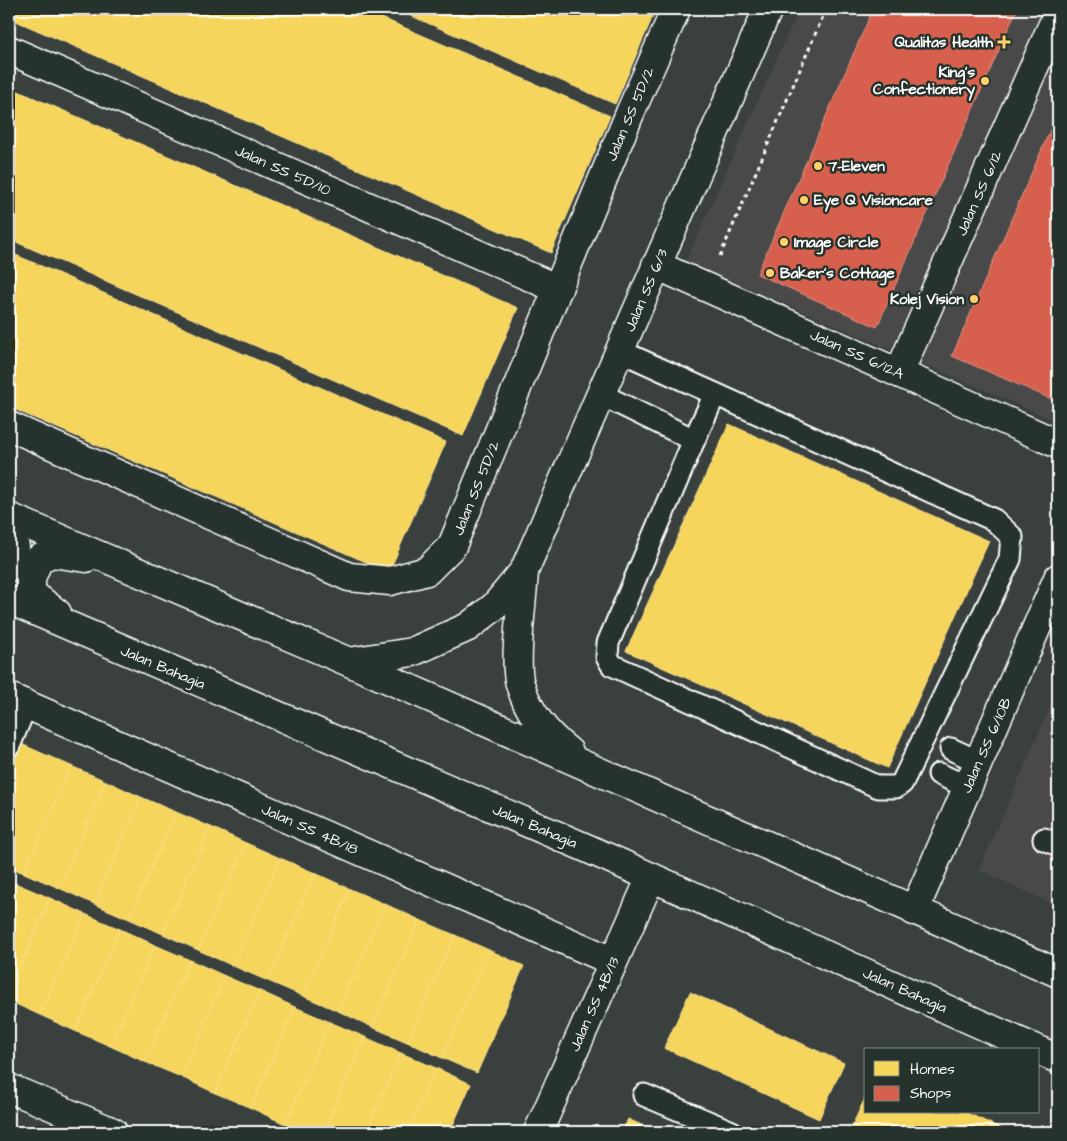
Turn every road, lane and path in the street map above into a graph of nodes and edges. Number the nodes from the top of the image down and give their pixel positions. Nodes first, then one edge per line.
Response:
1 (676, 9) edge
2 (768, 9) edge
3 (826, 9) edge
4 (1058, 13) edge
5 (9, 50) edge
6 (656, 265) junction
7 (707, 287) junction
8 (558, 289) junction
9 (620, 351) junction
10 (899, 373) junction
11 (715, 394) junction
12 (602, 395) junction
13 (9, 426) edge
14 (694, 440) junction
15 (1058, 444) edge
16 (9, 517) edge
17 (9, 532) edge
18 (9, 567) edge
19 (130, 568) junction
20 (524, 571) junction
21 (1058, 578) edge
22 (9, 600) edge
23 (101, 640) junction
24 (349, 662) junction
25 (17, 701) edge
26 (9, 746) edge
27 (951, 749) dead end
28 (979, 762) junction
29 (592, 769) junction
30 (939, 774) dead end
31 (967, 787) junction
32 (651, 877) junction
33 (914, 911) junction
34 (612, 961) junction
35 (1058, 973) edge
36 (1028, 1045) junction
37 (1035, 1048) edge
38 (1040, 1050) edge
39 (1058, 1052) edge
40 (1058, 1058) edge
41 (9, 1088) edge
42 (644, 1095) dead end
43 (113, 1132) edge
44 (538, 1132) edge
45 (732, 1132) edge

1 - 8 street, Jalan SS 5D/2
2 - 6 street, Jalan SS 6/3
3 - 7 path
4 - 10 street, Jalan SS 6/12
5 - 8 street, Jalan SS 5D/10
6 - 7 street, Jalan SS 6/12A
6 - 9 street, Jalan SS 6/3
7 - 10 street, Jalan SS 6/12A
8 - 13 street, Jalan SS 5D/2
9 - 11 lane
9 - 12 street, Jalan SS 6/3
10 - 15 street, Jalan SS 6/12A
11 - 14 lane
11 - 14 lane
12 - 14 lane
12 - 20 street, Jalan SS 6/3
16 - 19 street
17 - 18 street
19 - 23 street
19 - 24 street
20 - 24 street
20 - 29 street
21 - 28 street, Jalan SS 6/10B
22 - 23 street, Jalan Bahagia
23 - 32 street, Jalan Bahagia
24 - 29 street
25 - 26 lane
25 - 34 street, Jalan SS 4B/18
27 - 28 lane
28 - 31 street, Jalan SS 6/10B
29 - 33 street
30 - 31 lane
31 - 33 street, Jalan SS 6/10B
32 - 34 street, Jalan SS 4B/13
32 - 36 street, Jalan Bahagia
33 - 35 street
34 - 44 street, Jalan SS 4B/13
36 - 37 street, Jalan Bahagia
36 - 39 street
38 - 40 street, Jalan Bahagia
41 - 43 street
42 - 45 lane

